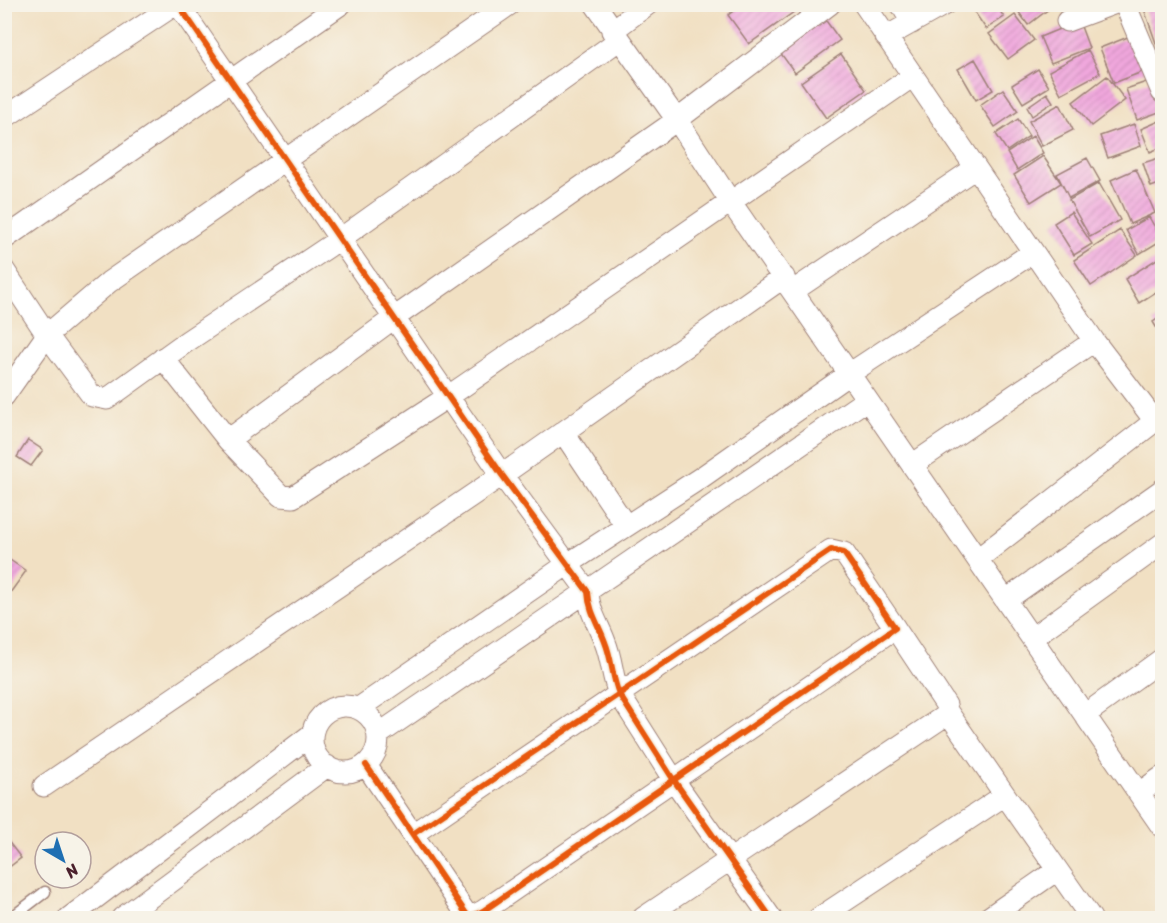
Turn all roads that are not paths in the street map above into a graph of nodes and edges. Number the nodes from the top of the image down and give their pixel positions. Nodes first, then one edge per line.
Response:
1 (177, 4) edge
2 (341, 4) edge
3 (510, 4) edge
4 (595, 4) edge
5 (648, 4) edge
6 (830, 4) edge
7 (864, 4) edge
8 (900, 4) edge
9 (945, 4) edge
10 (1113, 4) edge
11 (1125, 4) edge
12 (1067, 21) dead end
13 (912, 23) junction
14 (616, 35) junction
15 (886, 37) junction
16 (913, 76) junction
17 (232, 83) junction
18 (1162, 92) edge
19 (4, 118) edge
20 (677, 120) junction
21 (286, 160) junction
22 (974, 169) junction
23 (730, 201) junction
24 (4, 239) edge
25 (340, 239) junction
26 (1032, 253) junction
27 (4, 270) edge
28 (789, 284) junction
29 (394, 318) junction
30 (47, 335) junction
31 (1094, 341) junction
32 (164, 358) junction
33 (849, 374) junction
34 (4, 396) edge
35 (449, 396) junction
36 (866, 400) junction
37 (1159, 421) edge
38 (563, 432) junction
39 (228, 440) junction
40 (912, 465) junction
41 (502, 475) junction
42 (1162, 490) edge
43 (626, 526) junction
44 (1162, 544) edge
45 (979, 558) junction
46 (568, 564) junction
47 (588, 592) junction
48 (1006, 600) junction
49 (895, 628) junction
50 (1033, 637) junction
51 (1162, 659) edge
52 (619, 694) junction
53 (359, 708) junction
54 (947, 711) junction
55 (1086, 714) junction
56 (312, 734) junction
57 (379, 734) junction
58 (366, 765) junction
59 (327, 766) junction
60 (1162, 777) edge
61 (674, 779) junction
62 (44, 786) dead end
63 (1139, 793) junction
64 (1005, 795) junction
65 (1162, 827) edge
66 (413, 834) junction
67 (731, 859) junction
68 (1057, 870) junction
69 (45, 892) dead end
70 (11, 918) edge
71 (69, 918) edge
72 (122, 918) edge
73 (469, 918) edge
74 (643, 918) edge
75 (771, 918) edge
76 (819, 918) edge
77 (988, 918) edge
78 (1091, 918) edge

1 - 17 street
1 - 19 street
2 - 17 street
3 - 21 street
4 - 14 street
5 - 14 street
6 - 20 street
7 - 15 street
8 - 13 street
9 - 13 street
10 - 12 street
11 - 18 street
13 - 15 street
14 - 20 street
14 - 25 street
15 - 16 street
16 - 22 street
16 - 23 street
17 - 21 street
17 - 24 street
20 - 23 street
20 - 29 street
21 - 25 street
21 - 30 street
22 - 26 street
22 - 28 street
23 - 28 street
23 - 35 street
25 - 29 street
25 - 32 street
26 - 31 street
26 - 33 street
27 - 30 street
28 - 33 street
28 - 38 street
29 - 35 street
29 - 39 street
30 - 32 street
30 - 34 street
31 - 37 street
31 - 40 street
32 - 39 street
33 - 36 street
33 - 43 street
35 - 39 street
35 - 41 street
36 - 40 street
36 - 47 street
37 - 45 street
38 - 41 street
38 - 43 street
40 - 45 street
41 - 46 street
41 - 62 street
42 - 48 street
43 - 46 street
44 - 50 street
45 - 48 street
46 - 47 street
46 - 53 street
47 - 52 street
47 - 57 street
48 - 50 street
49 - 52 street
49 - 54 street
49 - 61 street
50 - 55 street
51 - 55 street
52 - 61 street
52 - 66 street
53 - 56 street
53 - 57 street
54 - 64 street
54 - 67 street
55 - 63 street
56 - 59 street
56 - 71 street
57 - 58 street
58 - 59 street
58 - 66 street
59 - 72 street
60 - 63 street
61 - 67 street
61 - 73 street
63 - 65 street
64 - 68 street
64 - 76 street
66 - 73 street
67 - 74 street
67 - 75 street
68 - 77 street
68 - 78 street
69 - 70 lane

